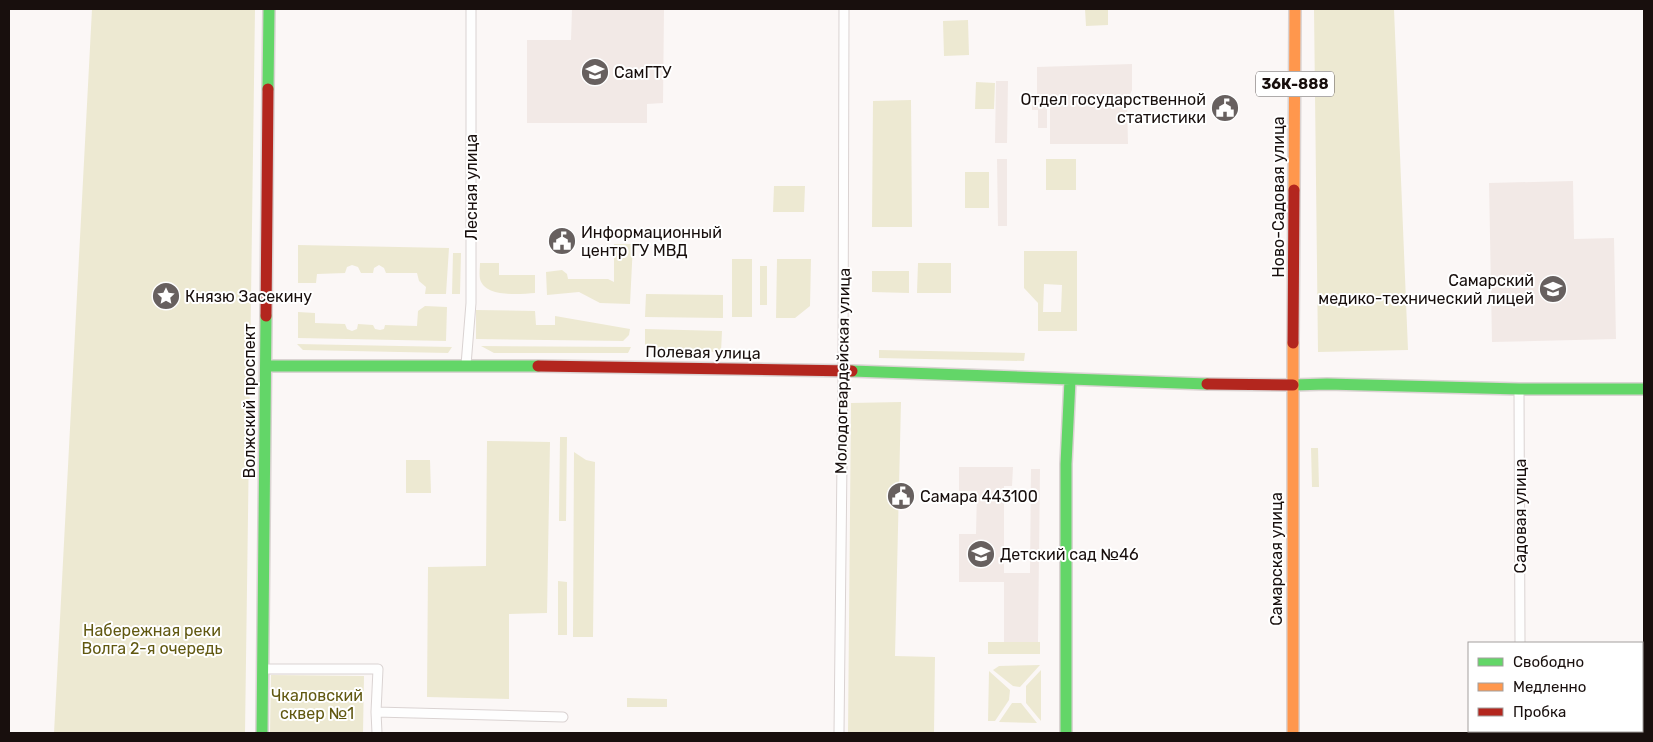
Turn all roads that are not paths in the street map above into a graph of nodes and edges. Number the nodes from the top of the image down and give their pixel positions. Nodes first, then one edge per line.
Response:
1 (269, 9) edge
2 (470, 9) edge
3 (844, 9) edge
4 (1295, 9) edge
5 (466, 365) junction
6 (266, 366) junction
7 (843, 371) junction
8 (1070, 380) junction
9 (1293, 385) junction
10 (1520, 389) junction
11 (1644, 389) edge
12 (1520, 642) edge
13 (263, 670) junction
14 (376, 712) junction
15 (563, 716) dead end
16 (262, 733) edge
17 (376, 733) edge
18 (840, 733) edge
19 (1066, 733) edge
20 (1293, 733) edge

1 - 6 main road, Волжский проспект
2 - 5 street, Лесная улица
3 - 7 street, Молодогвардейская улица
4 - 9 main road, Ново-Садовая улица / 36К-888
5 - 6 main road, Полевая улица
5 - 7 main road, Полевая улица
6 - 13 main road, Волжский проспект
7 - 8 main road, Полевая улица
7 - 18 street, Молодогвардейская улица
8 - 9 main road, Полевая улица
8 - 19 main road
9 - 10 main road, Полевая улица
9 - 20 main road, Самарская улица
10 - 11 main road, Полевая улица
10 - 12 street, Садовая улица
13 - 14 street
13 - 16 main road, Волжский проспект
14 - 15 street
14 - 17 street

